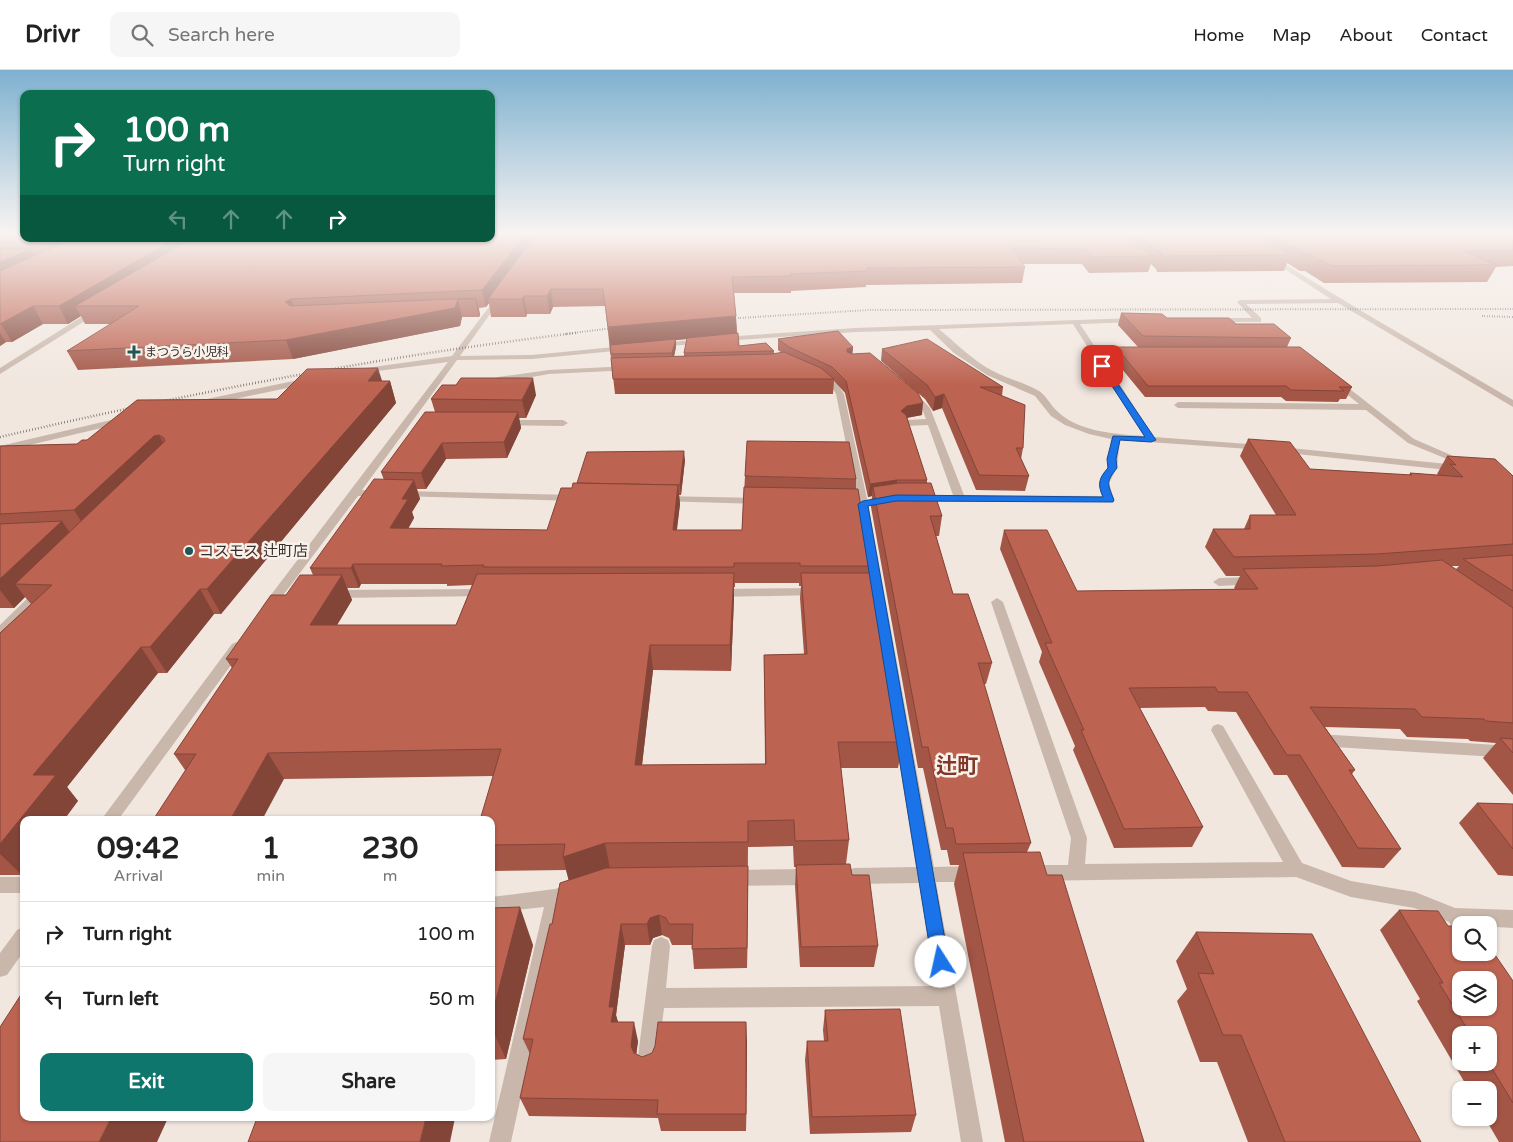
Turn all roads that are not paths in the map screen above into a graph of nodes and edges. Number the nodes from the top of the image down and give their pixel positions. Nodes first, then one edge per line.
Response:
1 (508, 285) edge
2 (1313, 285) edge
3 (1338, 301) junction
4 (101, 309) edge
5 (1140, 320) edge
6 (1209, 320) edge
7 (1258, 320) junction
8 (1075, 322) junction
9 (932, 327) junction
10 (1267, 328) edge
11 (766, 334) junction
12 (653, 346) edge
13 (634, 347) edge
14 (771, 350) edge
15 (1092, 352) junction
16 (1142, 352) edge
17 (456, 358) junction
18 (640, 368) edge
19 (0, 372) edge
20 (354, 372) edge
21 (810, 372) edge
22 (1330, 378) edge
23 (317, 379) edge
24 (492, 381) edge
25 (901, 385) edge
26 (195, 404) edge
27 (1513, 404) edge
28 (1178, 405) dead end
29 (1368, 407) junction
30 (128, 419) edge
31 (906, 422) edge
32 (931, 422) junction
33 (495, 423) edge
34 (563, 423) dead end
35 (1116, 437) junction
36 (1151, 440) junction
37 (0, 449) edge
38 (355, 493) junction
39 (584, 498) edge
40 (905, 498) edge
41 (654, 499) edge
42 (960, 499) junction
43 (773, 502) edge
44 (53, 580) edge
45 (1268, 581) edge
46 (1219, 582) dead end
47 (829, 592) edge
48 (494, 593) edge
49 (701, 593) edge
50 (278, 594) junction
51 (297, 594) edge
52 (317, 594) edge
53 (996, 602) dead end
54 (261, 616) edge
55 (0, 633) edge
56 (244, 638) edge
57 (1218, 730) dead end
58 (1316, 739) edge
59 (1513, 752) edge
60 (111, 816) edge
61 (1296, 869) junction
62 (1076, 872) junction
63 (1019, 873) edge
64 (991, 874) edge
65 (925, 875) junction
66 (718, 878) edge
67 (0, 885) edge
68 (20, 885) edge
69 (592, 885) edge
70 (555, 897) junction
71 (495, 905) edge
72 (1452, 918) edge
73 (1513, 919) edge
74 (1497, 920) edge
75 (20, 941) edge
76 (661, 946) dead end
77 (0, 968) edge
78 (947, 996) junction
79 (655, 998) junction
80 (647, 1064) edge
81 (500, 1142) edge
82 (972, 1142) edge

1 - 17 street
2 - 3 street
3 - 7 street
3 - 27 street
4 - 19 street
5 - 8 street
6 - 7 street
7 - 10 street
8 - 9 street
8 - 15 street
9 - 11 street
9 - 35 street
11 - 12 street
11 - 14 street
13 - 17 street
15 - 16 street
15 - 36 street
17 - 20 street
17 - 38 street
18 - 24 street
21 - 65 street
22 - 29 street
23 - 26 street
25 - 32 street
28 - 29 street
29 - 36 street
30 - 37 street
31 - 32 street
32 - 42 street
33 - 34 street
35 - 36 street
35 - 42 street
38 - 39 street
38 - 50 street
40 - 42 street
41 - 43 street
44 - 55 street
45 - 46 street
47 - 49 street
48 - 52 street
50 - 51 street
50 - 54 street
53 - 62 street
56 - 60 street
57 - 61 street
58 - 59 street
61 - 62 street
61 - 72 street
62 - 63 street
64 - 65 street
65 - 66 street
65 - 78 street
67 - 68 street
69 - 70 street
70 - 71 street
70 - 81 street
73 - 74 street
75 - 77 street
76 - 79 street
78 - 79 street
78 - 82 street
79 - 80 street

